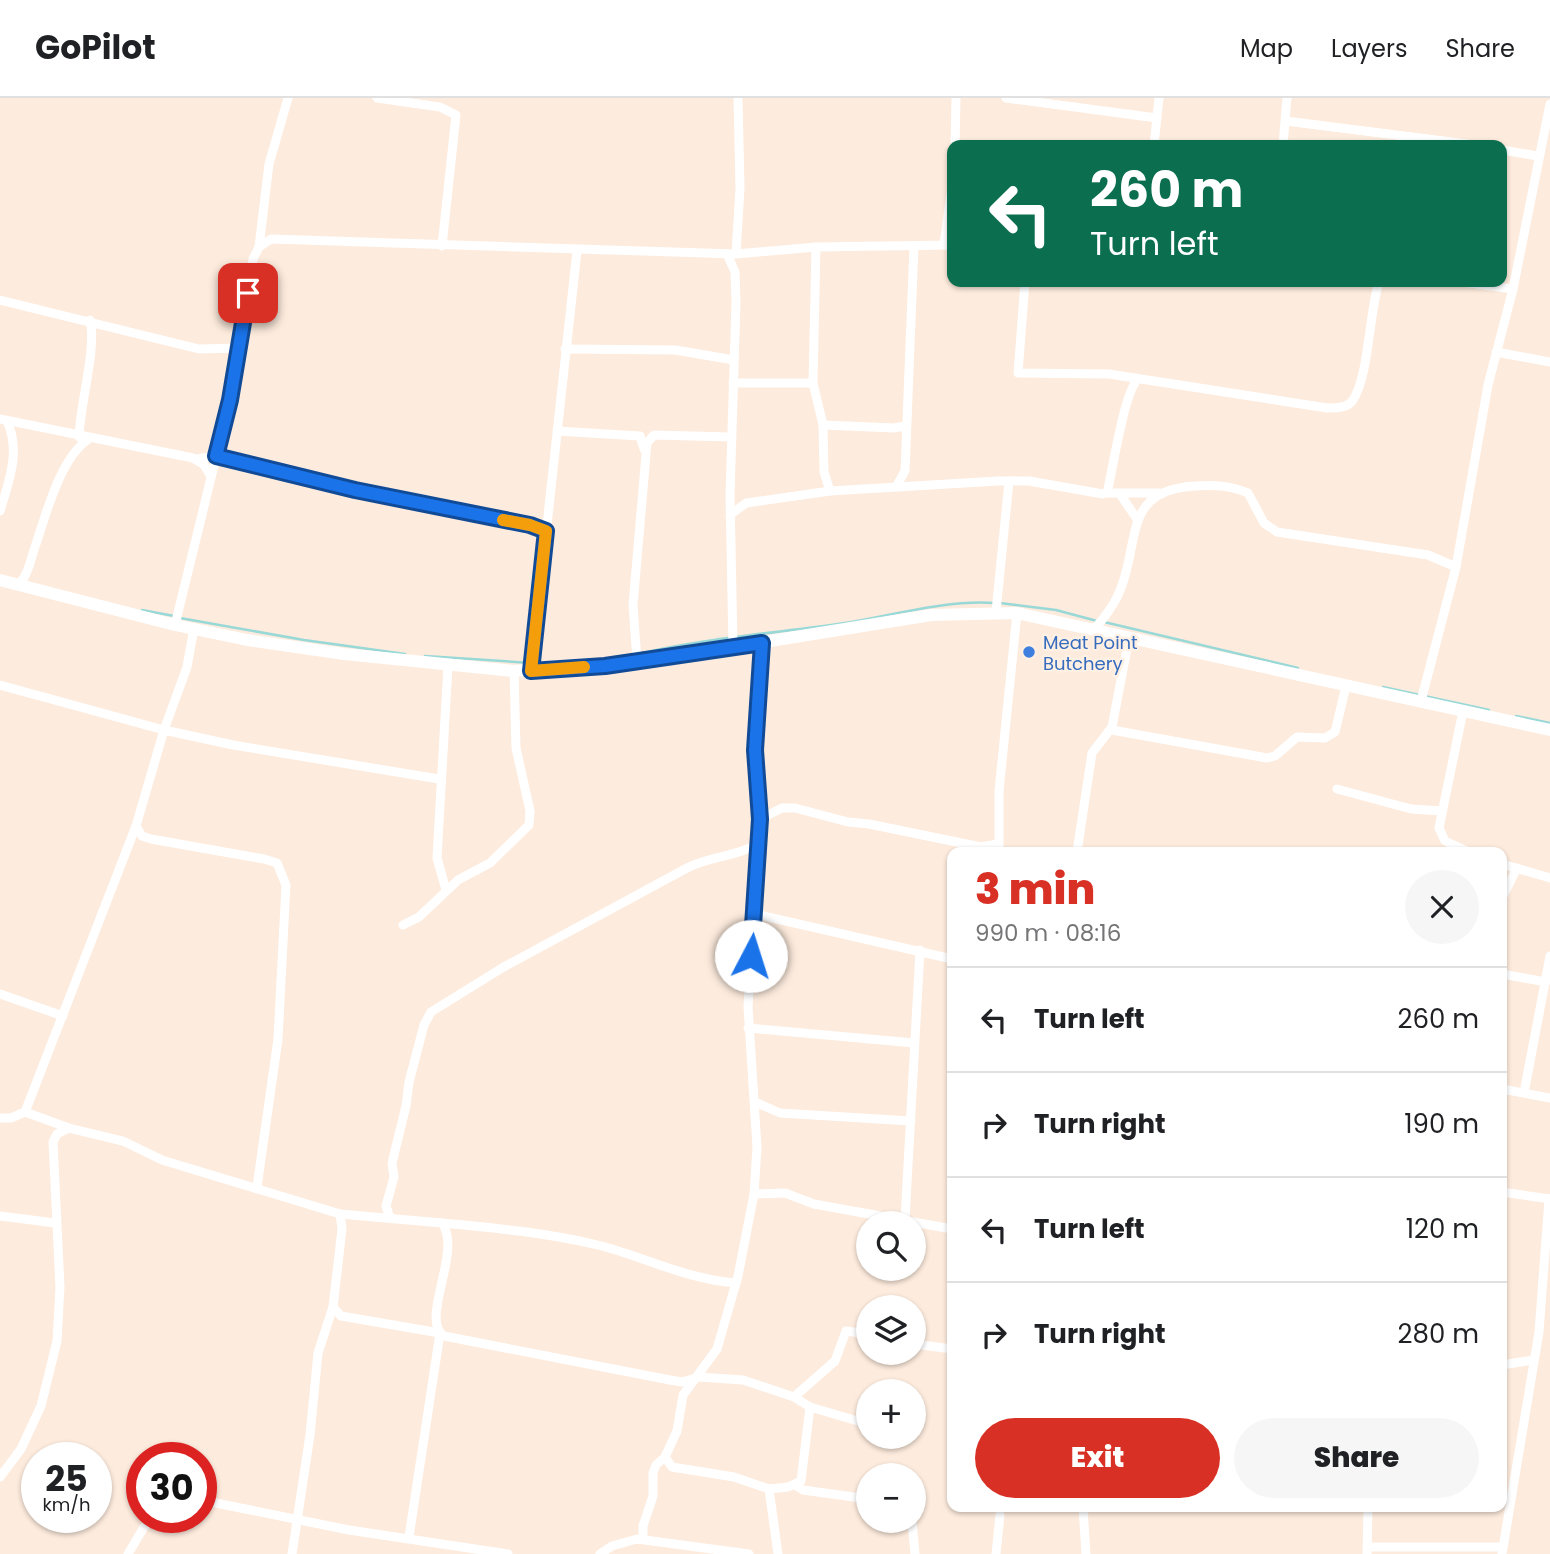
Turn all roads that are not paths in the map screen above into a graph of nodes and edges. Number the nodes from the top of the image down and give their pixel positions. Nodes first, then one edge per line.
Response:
1 (377, 98) edge
2 (738, 98) edge
3 (956, 98) edge
4 (1006, 98) edge
5 (1159, 98) edge
6 (1287, 98) edge
7 (287, 99) edge
8 (1550, 107) edge
9 (1157, 118) junction
10 (1286, 121) junction
11 (955, 140) edge
12 (1155, 140) edge
13 (1284, 140) edge
14 (1436, 140) edge
15 (1507, 151) edge
16 (1538, 156) junction
17 (947, 245) edge
18 (442, 246) junction
19 (914, 246) junction
20 (259, 247) junction
21 (816, 247) junction
22 (577, 251) junction
23 (732, 254) junction
24 (1025, 287) edge
25 (1378, 287) edge
26 (1498, 287) edge
27 (1513, 289) junction
28 (0, 300) edge
29 (90, 320) junction
30 (239, 348) junction
31 (565, 349) junction
32 (1496, 352) junction
33 (734, 360) junction
34 (1550, 362) edge
35 (1138, 379) junction
36 (733, 383) junction
37 (813, 383) junction
38 (4, 420) edge
39 (823, 425) junction
40 (905, 426) junction
41 (32, 427) junction
42 (558, 431) junction
43 (640, 436) junction
44 (651, 436) junction
45 (731, 437) junction
46 (84, 438) junction
47 (15, 446) junction
48 (644, 451) junction
49 (216, 456) junction
50 (197, 459) junction
51 (211, 477) junction
52 (1009, 481) junction
53 (897, 485) junction
54 (830, 491) junction
55 (1107, 493) junction
56 (1159, 493) junction
57 (1120, 494) junction
58 (730, 495) junction
59 (746, 502) junction
60 (0, 511) edge
61 (730, 515) junction
62 (1137, 519) junction
63 (546, 531) junction
64 (1456, 567) junction
65 (0, 580) edge
66 (19, 584) junction
67 (996, 612) junction
68 (1017, 613) junction
69 (175, 625) junction
70 (194, 628) junction
71 (1094, 629) junction
72 (1129, 638) junction
73 (762, 643) junction
74 (733, 647) junction
75 (637, 662) junction
76 (448, 666) junction
77 (514, 671) junction
78 (531, 671) junction
79 (0, 685) edge
80 (1346, 685) junction
81 (1421, 701) junction
82 (1463, 711) junction
83 (164, 730) junction
84 (1112, 730) dead end
85 (1550, 730) edge
86 (439, 779) junction
87 (1337, 789) dead end
88 (1442, 811) junction
89 (760, 819) junction
90 (136, 826) junction
91 (759, 843) junction
92 (981, 847) edge
93 (998, 847) edge
94 (1078, 847) edge
95 (1456, 847) edge
96 (1507, 865) edge
97 (1517, 868) junction
98 (1550, 878) edge
99 (1507, 888) edge
100 (446, 890) junction
101 (755, 914) junction
102 (403, 925) dead end
103 (920, 950) junction
104 (1550, 956) edge
105 (947, 957) edge
106 (1507, 975) edge
107 (1546, 982) junction
108 (0, 994) edge
109 (63, 1016) junction
110 (748, 1027) junction
111 (914, 1043) junction
112 (1507, 1090) edge
113 (1524, 1093) junction
114 (1550, 1098) edge
115 (755, 1102) junction
116 (25, 1112) junction
117 (0, 1118) edge
118 (911, 1121) junction
119 (69, 1128) junction
120 (257, 1187) junction
121 (1507, 1193) edge
122 (754, 1194) junction
123 (1550, 1199) edge
124 (386, 1206) junction
125 (856, 1211) edge
126 (905, 1211) edge
127 (340, 1214) junction
128 (0, 1216) edge
129 (372, 1216) junction
130 (390, 1218) junction
131 (55, 1223) junction
132 (442, 1223) junction
133 (926, 1223) edge
134 (947, 1228) edge
135 (736, 1283) junction
136 (332, 1307) junction
137 (856, 1332) edge
138 (440, 1333) junction
139 (926, 1346) edge
140 (947, 1348) edge
141 (1533, 1360) junction
142 (1507, 1364) edge
143 (699, 1377) junction
144 (670, 1380) junction
145 (683, 1395) junction
146 (794, 1398) junction
147 (810, 1407) junction
148 (856, 1420) edge
149 (665, 1457) junction
150 (0, 1477) edge
151 (795, 1485) junction
152 (769, 1489) junction
153 (856, 1497) edge
154 (217, 1503) edge
155 (1083, 1512) edge
156 (1368, 1512) edge
157 (1000, 1515) dead end
158 (298, 1519) junction
159 (140, 1533) edge
160 (913, 1533) edge
161 (409, 1537) junction
162 (643, 1539) junction
163 (1367, 1550) edge
164 (1387, 1550) edge
165 (1502, 1550) edge
166 (128, 1554) edge
167 (292, 1554) edge
168 (508, 1554) edge
169 (600, 1554) edge
170 (749, 1554) edge
171 (778, 1554) edge
172 (915, 1554) edge
173 (996, 1554) edge
174 (1086, 1554) edge

1 - 18 street
2 - 23 street
3 - 11 street
4 - 9 street
5 - 9 street
6 - 10 street
7 - 20 street
8 - 16 street
9 - 12 street
10 - 13 street
10 - 14 street
15 - 16 street
16 - 27 street
17 - 19 street
18 - 20 street
18 - 22 street
19 - 21 street
19 - 40 street
20 - 30 street
21 - 23 street
21 - 37 street
22 - 23 street
22 - 31 street
23 - 33 street
24 - 35 street
25 - 35 street
26 - 27 street
27 - 32 street
28 - 29 street
29 - 30 street
29 - 46 street
30 - 49 street
31 - 33 street
31 - 42 street
32 - 34 street
32 - 64 street
33 - 36 street
35 - 55 street
36 - 37 street
36 - 45 street
37 - 39 street
38 - 41 street
38 - 47 street
39 - 40 street
39 - 54 street
40 - 53 street
41 - 46 street
41 - 47 street
42 - 43 street
42 - 63 street
43 - 44 street
43 - 48 street
44 - 45 street
44 - 48 street
45 - 58 street
46 - 50 street
46 - 66 street
47 - 60 street
48 - 75 street
49 - 50 street
49 - 51 street
49 - 63 street
50 - 51 street
51 - 69 street
52 - 53 street
52 - 55 street
52 - 67 street
53 - 54 street
54 - 59 street
55 - 57 street
56 - 57 street
56 - 62 street
56 - 64 street
57 - 62 street
58 - 59 street
58 - 61 street
59 - 61 street
61 - 74 street
62 - 71 street
63 - 78 street
64 - 81 street
65 - 66 main road
66 - 69 main road
67 - 68 main road
67 - 73 main road
68 - 71 main road
68 - 93 street
69 - 70 main road
70 - 76 main road
70 - 83 street
71 - 72 main road
72 - 80 main road
72 - 94 street
73 - 74 main road
73 - 89 street
74 - 75 main road
75 - 78 main road
76 - 77 main road
76 - 86 street
77 - 78 main road
77 - 100 street
79 - 83 street
80 - 81 main road
80 - 84 street
81 - 82 main road
82 - 85 main road
82 - 88 street
83 - 86 street
83 - 90 street
86 - 100 street
87 - 88 street
88 - 95 street
89 - 91 street
89 - 92 street
90 - 109 street
90 - 120 street
91 - 101 street
91 - 124 street
96 - 97 street
97 - 98 street
97 - 99 street
100 - 102 street
101 - 103 street
101 - 110 street
103 - 105 street
103 - 111 street
104 - 107 street
106 - 107 street
107 - 113 street
108 - 109 street
109 - 116 street
110 - 111 street
110 - 115 street
111 - 118 street
112 - 113 street
113 - 114 street
115 - 118 street
115 - 122 street
116 - 117 street
116 - 119 street
118 - 126 street
119 - 120 street
119 - 131 street
120 - 127 street
121 - 123 street
122 - 125 street
122 - 135 street
123 - 141 street
124 - 129 street
124 - 130 street
127 - 129 street
127 - 136 street
128 - 131 street
129 - 130 street
130 - 132 street
131 - 150 street
132 - 135 street
132 - 138 street
133 - 134 street
135 - 143 street
136 - 138 street
136 - 158 street
137 - 146 street
138 - 144 street
138 - 161 street
139 - 140 street
141 - 142 street
141 - 165 street
143 - 144 street
143 - 145 street
143 - 146 street
144 - 145 street
145 - 149 street
146 - 147 street
147 - 148 street
147 - 151 street
149 - 152 street
149 - 162 street
151 - 152 street
151 - 153 street
152 - 171 street
154 - 158 street
155 - 174 street
156 - 163 street
157 - 173 street
158 - 161 street
158 - 167 street
159 - 166 street
160 - 172 street
161 - 168 street
162 - 169 street
162 - 170 street
163 - 164 street
164 - 165 street

